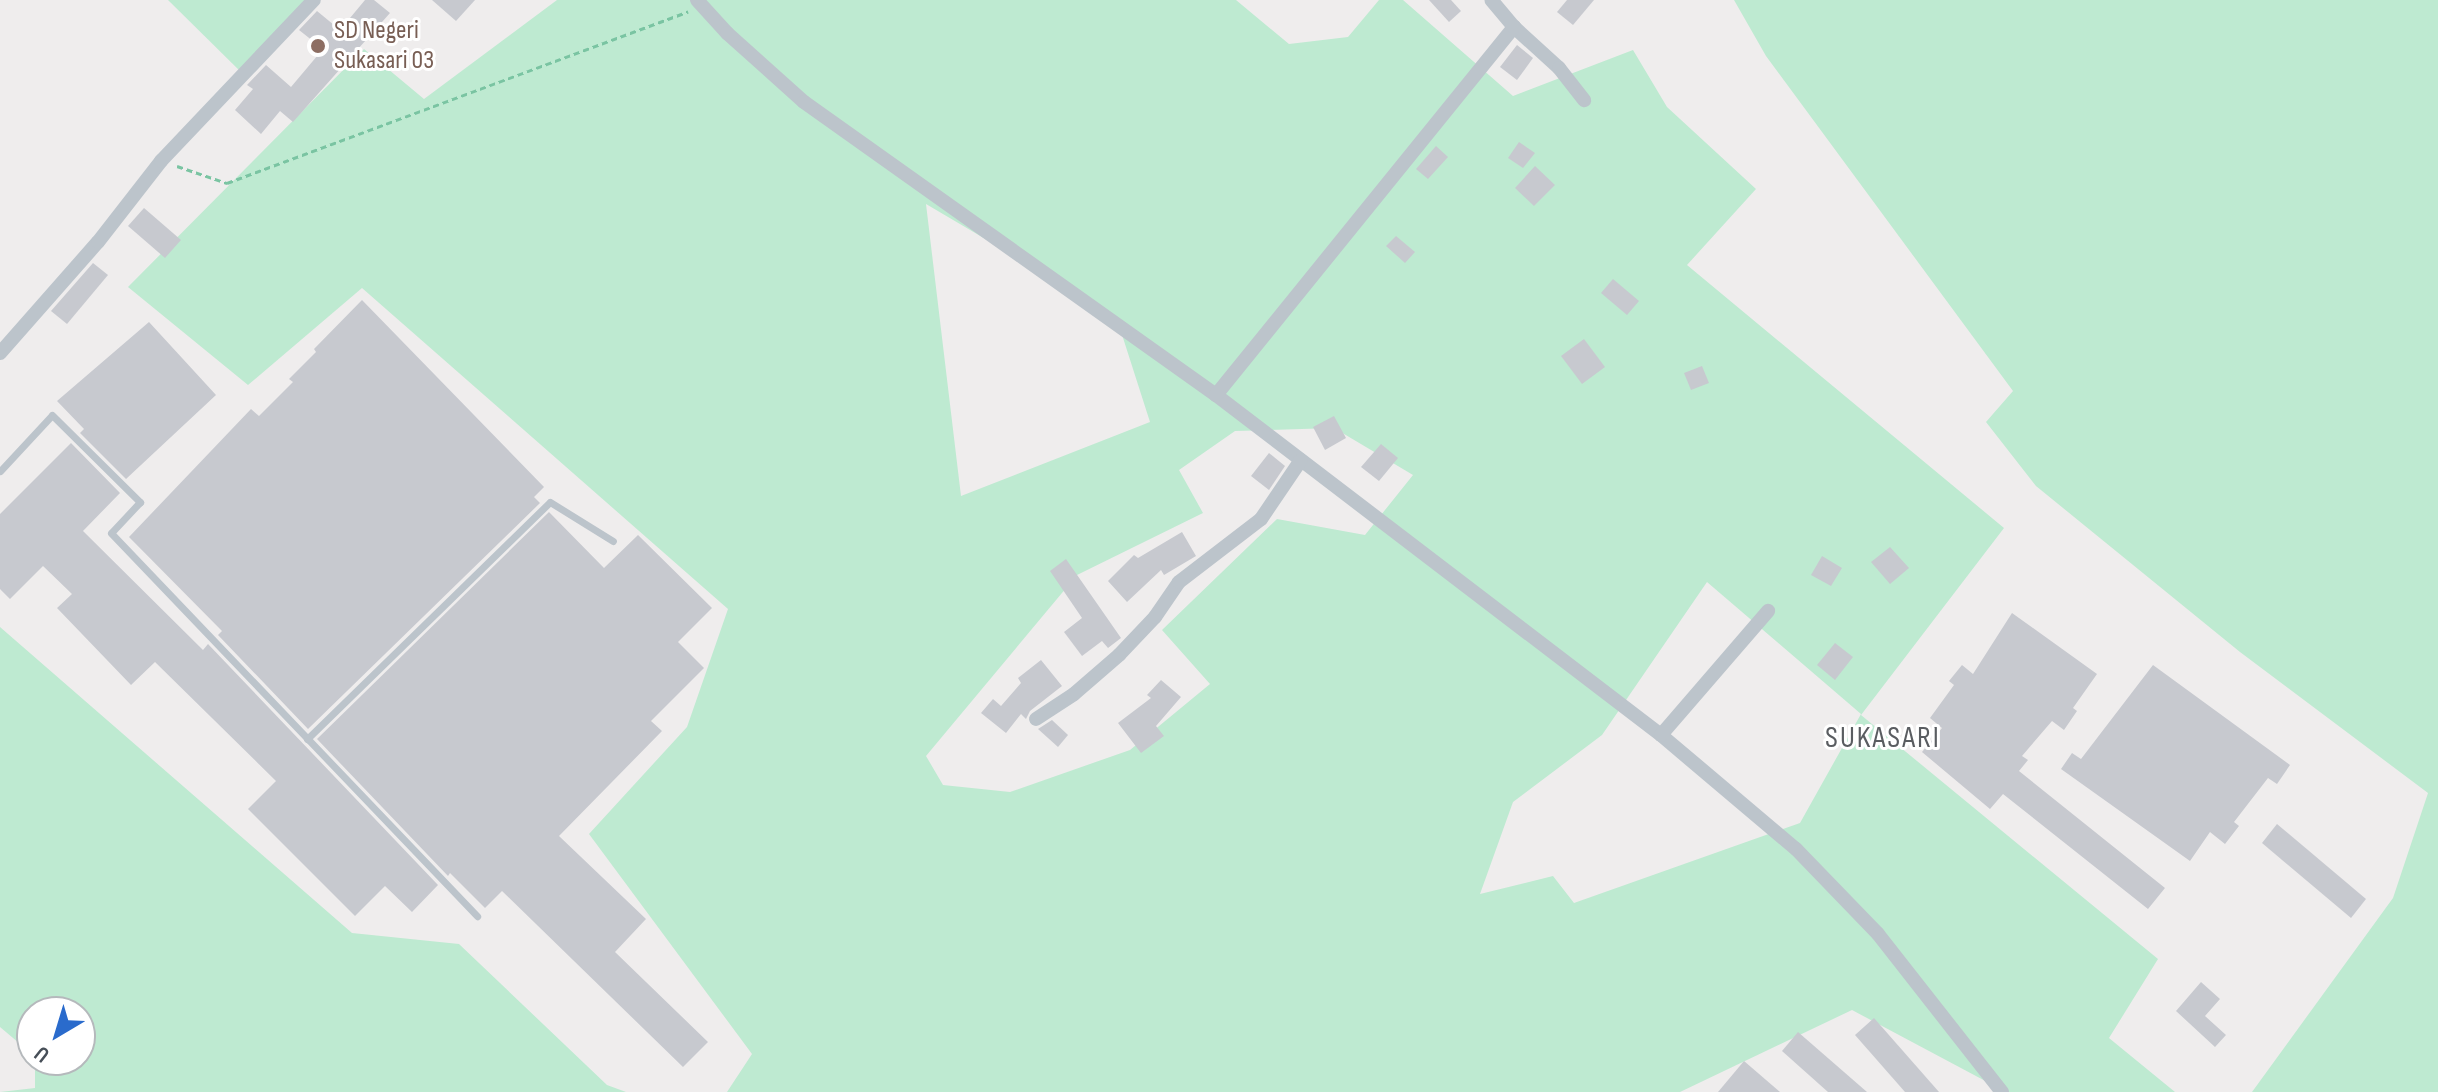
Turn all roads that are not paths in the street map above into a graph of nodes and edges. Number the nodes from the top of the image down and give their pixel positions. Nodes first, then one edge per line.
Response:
1 (314, 0) edge
2 (1491, 0) edge
3 (700, 3) edge
4 (1514, 27) junction
5 (1584, 100) dead end
6 (0, 353) edge
7 (1216, 395) junction
8 (1301, 460) junction
9 (0, 471) edge
10 (613, 541) dead end
11 (1768, 611) dead end
12 (1036, 719) dead end
13 (1661, 735) junction
14 (307, 739) junction
15 (477, 916) dead end
16 (2002, 1092) edge

1 - 6 street
2 - 4 street
3 - 7 street
4 - 5 street
4 - 7 street
7 - 8 street
8 - 12 street
8 - 13 street
9 - 14 lane
10 - 14 lane
11 - 13 street
13 - 16 street
14 - 15 lane

